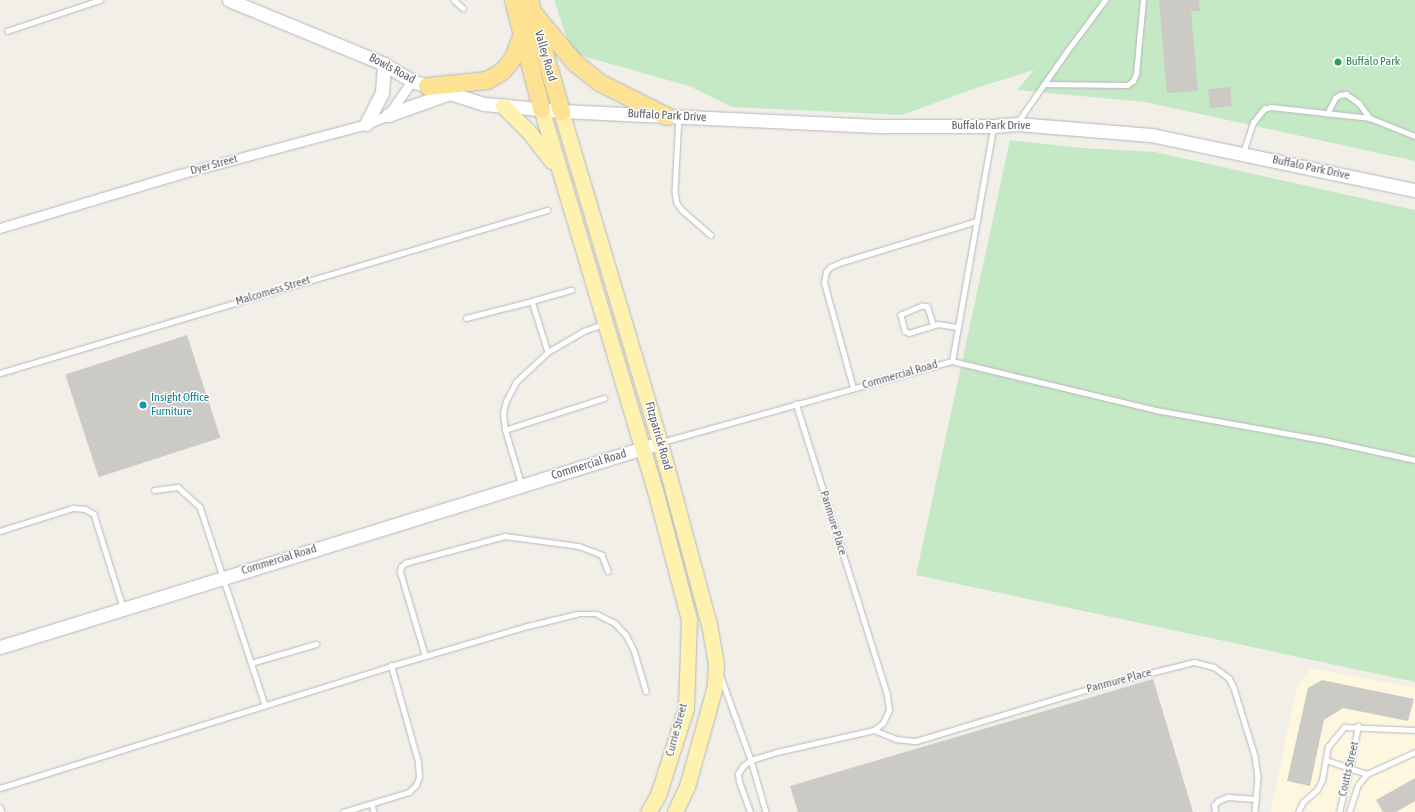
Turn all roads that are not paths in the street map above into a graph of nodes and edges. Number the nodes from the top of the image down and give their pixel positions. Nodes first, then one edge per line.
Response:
1 (100, 0) edge
2 (229, 0) edge
3 (454, 0) edge
4 (513, 0) edge
5 (1105, 0) edge
6 (1143, 0) edge
7 (531, 6) edge
8 (463, 8) dead end
9 (6, 31) dead end
10 (522, 34) junction
11 (384, 64) junction
12 (419, 84) junction
13 (1044, 84) junction
14 (450, 94) junction
15 (503, 106) junction
16 (541, 108) junction
17 (561, 111) junction
18 (1327, 114) junction
19 (388, 115) junction
20 (673, 116) junction
21 (1370, 118) junction
22 (366, 124) junction
23 (1016, 124) junction
24 (993, 126) junction
25 (1415, 136) edge
26 (1243, 153) junction
27 (557, 166) junction
28 (1415, 190) edge
29 (547, 210) dead end
30 (977, 221) junction
31 (0, 228) edge
32 (711, 235) dead end
33 (571, 290) dead end
34 (532, 301) junction
35 (466, 318) dead end
36 (604, 323) junction
37 (933, 325) junction
38 (957, 327) junction
39 (548, 352) junction
40 (952, 361) junction
41 (0, 373) edge
42 (853, 388) junction
43 (604, 398) dead end
44 (796, 404) junction
45 (505, 430) junction
46 (660, 443) junction
47 (642, 448) junction
48 (1415, 460) edge
49 (521, 486) junction
50 (154, 490) dead end
51 (0, 531) edge
52 (608, 571) dead end
53 (223, 577) junction
54 (124, 610) junction
55 (689, 620) joint
56 (316, 644) dead end
57 (0, 647) edge
58 (424, 656) junction
59 (251, 663) junction
60 (716, 664) junction
61 (391, 666) junction
62 (646, 691) dead end
63 (265, 705) junction
64 (1358, 726) junction
65 (874, 730) junction
66 (1415, 730) edge
67 (1415, 752) edge
68 (751, 760) junction
69 (1326, 760) junction
70 (1350, 768) junction
71 (1367, 774) junction
72 (0, 788) edge
73 (1256, 799) junction
74 (372, 804) junction
75 (0, 807) edge
76 (2, 812) edge
77 (343, 812) edge
78 (374, 812) edge
79 (648, 812) edge
80 (676, 812) edge
81 (750, 812) edge
82 (766, 812) edge
83 (1215, 812) edge
84 (1255, 812) edge
85 (1298, 812) edge
86 (1339, 812) edge
87 (1349, 812) edge

1 - 9 lane
2 - 11 street, Bowls Road
3 - 8 lane
4 - 10 highway, Valley Road
5 - 13 lane
6 - 13 lane
7 - 17 highway, Valley Road
7 - 20 highway
10 - 12 highway
10 - 16 highway, Valley Road
11 - 12 street, Bowls Road
11 - 22 street
12 - 14 street, Bowls Road
12 - 19 street
13 - 23 lane
14 - 15 street, Bowls Road
14 - 19 street
15 - 16 street, Bowls Road
15 - 27 main road
16 - 17 street, Bowls Road
16 - 27 main road, Fitzpatrick Road
17 - 20 street, Buffalo Park Drive
17 - 46 main road, Fitzpatrick Road
18 - 21 lane
18 - 21 lane
18 - 26 lane
19 - 22 street, Dyer Street
20 - 24 street, Buffalo Park Drive
20 - 32 lane
21 - 25 lane
22 - 31 street, Dyer Street
23 - 24 street, Buffalo Park Drive
23 - 26 street, Buffalo Park Drive
24 - 30 lane, Commercial Road
26 - 28 street, Buffalo Park Drive
27 - 36 main road, Fitzpatrick Road
29 - 41 lane, Malcomess Street
30 - 38 lane, Commercial Road
30 - 42 lane
33 - 34 lane
34 - 35 lane
34 - 39 lane
36 - 39 lane
36 - 47 main road, Fitzpatrick Road
37 - 37 lane
37 - 38 lane
38 - 40 lane, Commercial Road
39 - 45 lane
40 - 42 lane, Commercial Road
40 - 48 lane
42 - 44 lane, Commercial Road
43 - 45 lane
44 - 46 lane, Commercial Road
44 - 65 lane, Panmure Place
45 - 49 lane
46 - 47 street, Commercial Road
46 - 60 main road, Fitzpatrick Road
47 - 49 street, Commercial Road
47 - 55 main road, Fitzpatrick Road
49 - 53 street, Commercial Road
50 - 53 lane
51 - 54 lane
52 - 58 lane
53 - 54 street, Commercial Road
53 - 59 lane
54 - 57 street, Commercial Road
55 - 79 main road, Currie Street
56 - 59 lane
58 - 61 lane
58 - 62 lane
59 - 63 lane
60 - 68 lane, Fitzpatrick Road
60 - 80 main road, Currie Street
61 - 63 lane
61 - 74 lane
63 - 72 lane
64 - 66 lane
64 - 69 lane
64 - 70 lane, Coutts Street
65 - 68 lane
65 - 73 lane, Panmure Place
67 - 71 lane
68 - 81 lane
68 - 82 lane, Fitzpatrick Road
69 - 70 lane
69 - 85 lane
70 - 71 lane
70 - 86 lane, Coutts Street
71 - 87 lane
73 - 83 lane
73 - 84 lane, Panmure Place
74 - 77 lane
74 - 78 lane
75 - 76 lane

